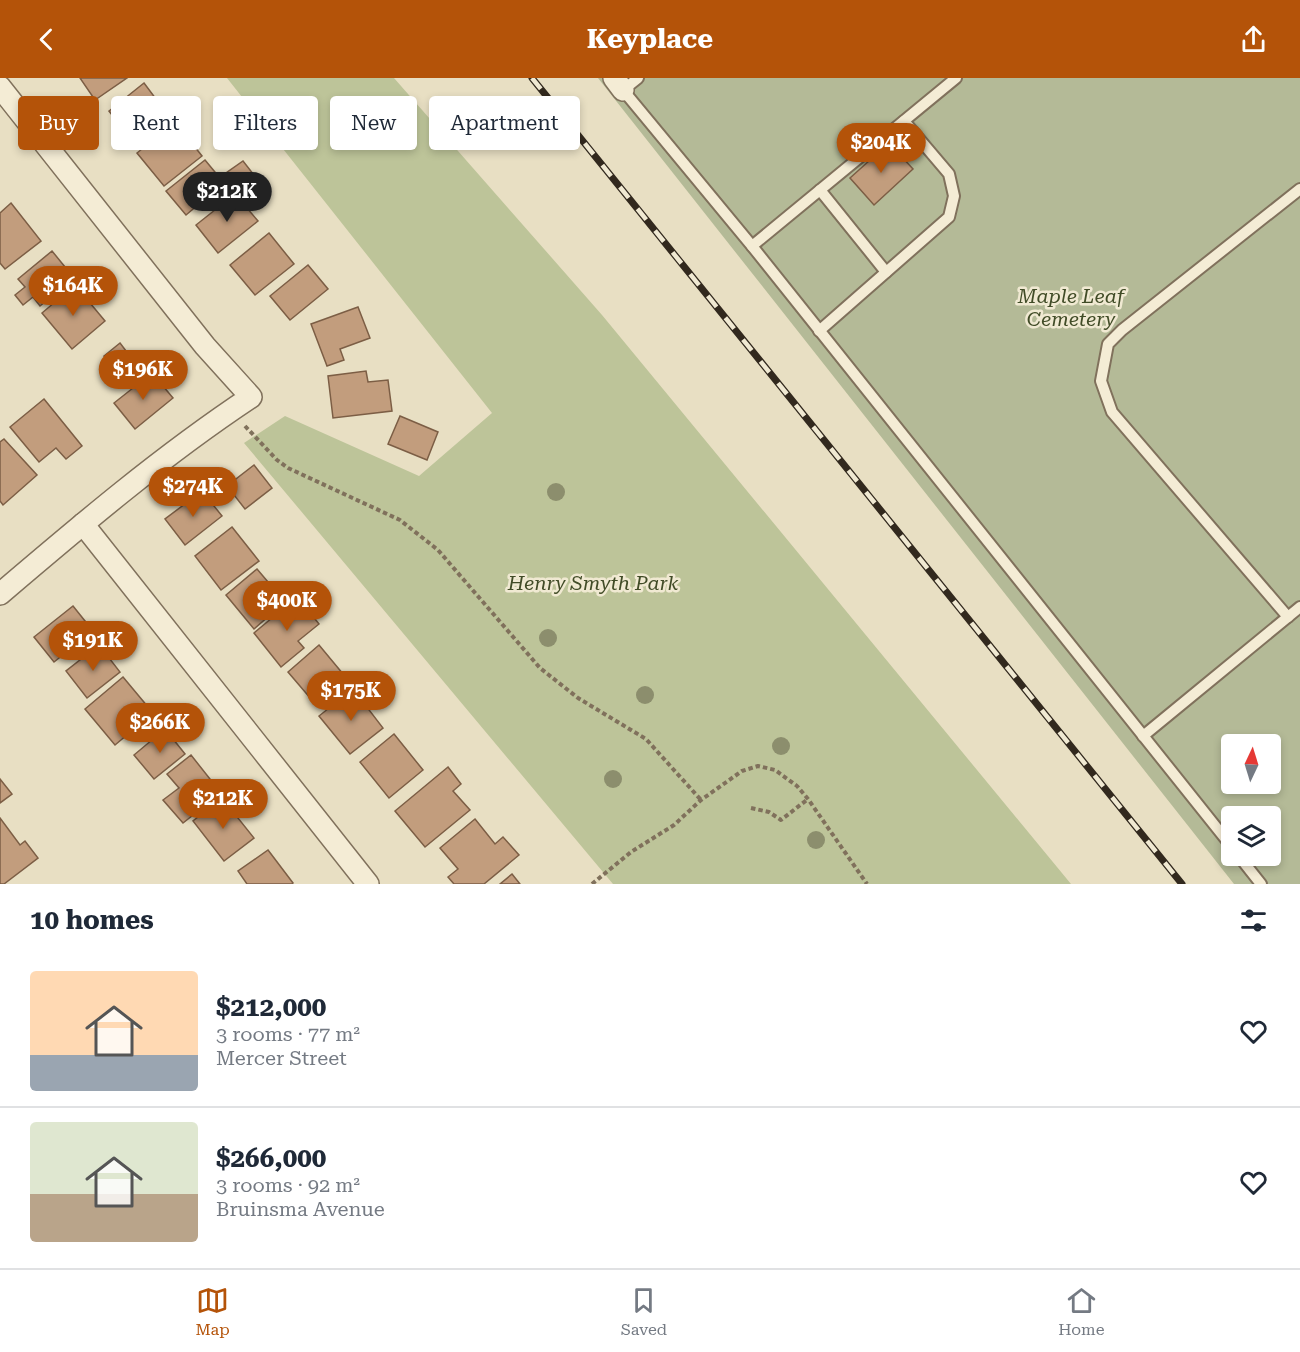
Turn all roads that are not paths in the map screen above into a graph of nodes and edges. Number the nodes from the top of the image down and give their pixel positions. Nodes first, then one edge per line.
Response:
1 (956, 78) edge
2 (625, 82) edge
3 (0, 87) edge
4 (904, 121) junction
5 (1300, 189) edge
6 (820, 190) junction
7 (752, 246) junction
8 (886, 272) junction
9 (819, 331) junction
10 (83, 524) junction
11 (0, 594) edge
12 (1300, 607) edge
13 (1288, 617) junction
14 (1143, 736) junction
15 (1221, 833) edge
16 (1247, 866) edge
17 (368, 884) edge
18 (1261, 884) edge

1 - 4 lane
2 - 7 lane
3 - 10 street
4 - 6 lane
4 - 8 lane
5 - 13 lane
6 - 7 lane
6 - 8 lane
7 - 9 lane
8 - 9 lane
9 - 14 lane
10 - 11 street
10 - 17 street
12 - 13 lane
13 - 14 lane
14 - 15 lane
16 - 18 lane

